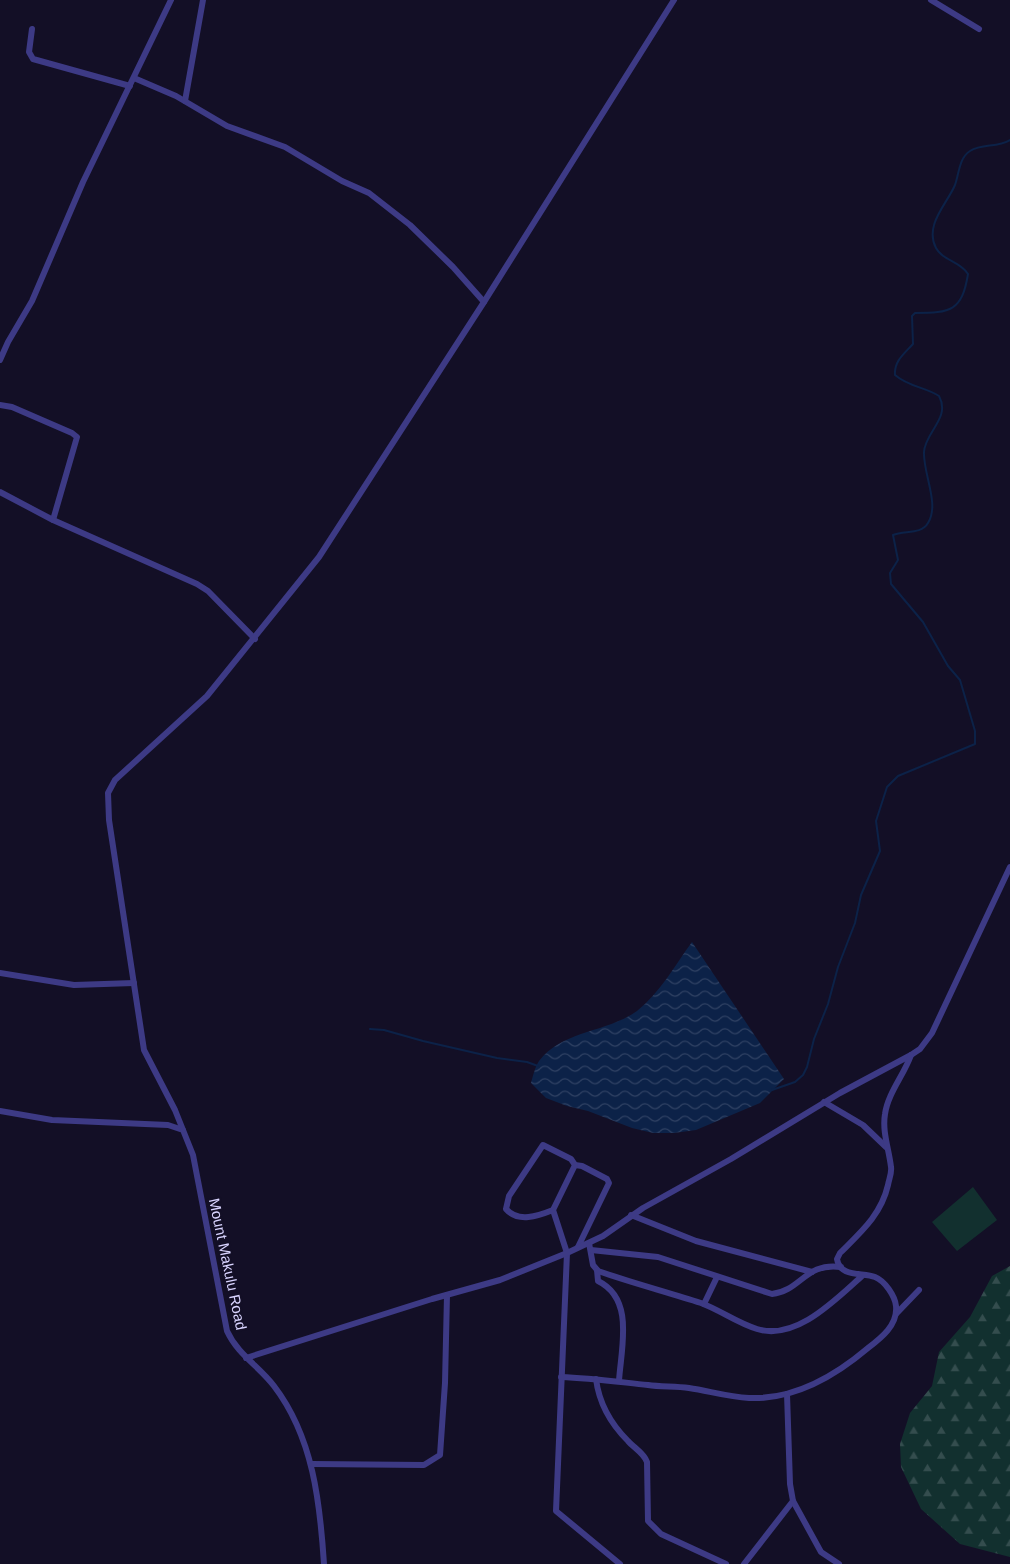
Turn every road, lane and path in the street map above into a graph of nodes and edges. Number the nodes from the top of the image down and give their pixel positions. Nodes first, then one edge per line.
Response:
1 (171, 0) edge
2 (203, 0) edge
3 (674, 0) edge
4 (931, 0) edge
5 (32, 29) dead end
6 (979, 29) dead end
7 (134, 78) junction
8 (130, 86) junction
9 (185, 102) junction
10 (484, 302) junction
11 (0, 360) edge
12 (0, 405) edge
13 (0, 492) edge
14 (53, 520) junction
15 (255, 639) junction
16 (1010, 867) edge
17 (0, 973) edge
18 (134, 983) junction
19 (911, 1055) junction
20 (824, 1102) junction
21 (0, 1111) edge
22 (183, 1130) junction
23 (887, 1147) junction
24 (575, 1165) junction
25 (553, 1210) junction
26 (631, 1215) junction
27 (588, 1243) junction
28 (578, 1247) junction
29 (591, 1250) junction
30 (567, 1253) junction
31 (838, 1259) junction
32 (830, 1266) junction
33 (841, 1267) junction
34 (597, 1270) junction
35 (812, 1272) junction
36 (858, 1277) junction
37 (716, 1278) junction
38 (919, 1290) dead end
39 (447, 1295) junction
40 (704, 1304) junction
41 (896, 1314) junction
42 (246, 1358) junction
43 (561, 1377) junction
44 (596, 1379) junction
45 (619, 1381) junction
46 (787, 1394) junction
47 (312, 1464) junction
48 (794, 1501) junction
49 (324, 1564) edge
50 (620, 1564) edge
51 (726, 1564) edge
52 (744, 1564) edge
53 (838, 1564) edge

1 - 7 street
2 - 9 street
3 - 10 street, Mount Makulu Road
4 - 6 street
5 - 8 street
7 - 8 street
7 - 9 street
8 - 11 street
9 - 10 street
10 - 15 street, Mount Makulu Road
12 - 14 street
13 - 14 street
14 - 15 street
15 - 18 street, Mount Makulu Road
16 - 19 street
17 - 18 street
18 - 22 street, Mount Makulu Road
19 - 20 street
19 - 23 street
20 - 23 street
20 - 26 street
21 - 22 street
22 - 42 street, Mount Makulu Road
23 - 31 street
24 - 25 street
24 - 25 street
24 - 28 street
25 - 30 street
26 - 27 street
26 - 35 street
27 - 28 street
27 - 29 street
28 - 30 street
29 - 34 street
29 - 37 street
30 - 39 street
30 - 43 street
31 - 32 street
31 - 33 street
32 - 33 street
32 - 35 street
33 - 36 street
34 - 40 street
34 - 45 street
35 - 37 street
36 - 40 street
36 - 41 street
37 - 40 street
38 - 41 street
39 - 42 street
39 - 47 street
41 - 46 street
42 - 47 street, Mount Makulu Road
43 - 44 street
43 - 50 street
44 - 45 street
44 - 51 street
45 - 46 street
46 - 48 street
47 - 49 street, Mount Makulu Road
48 - 52 street
48 - 53 street

